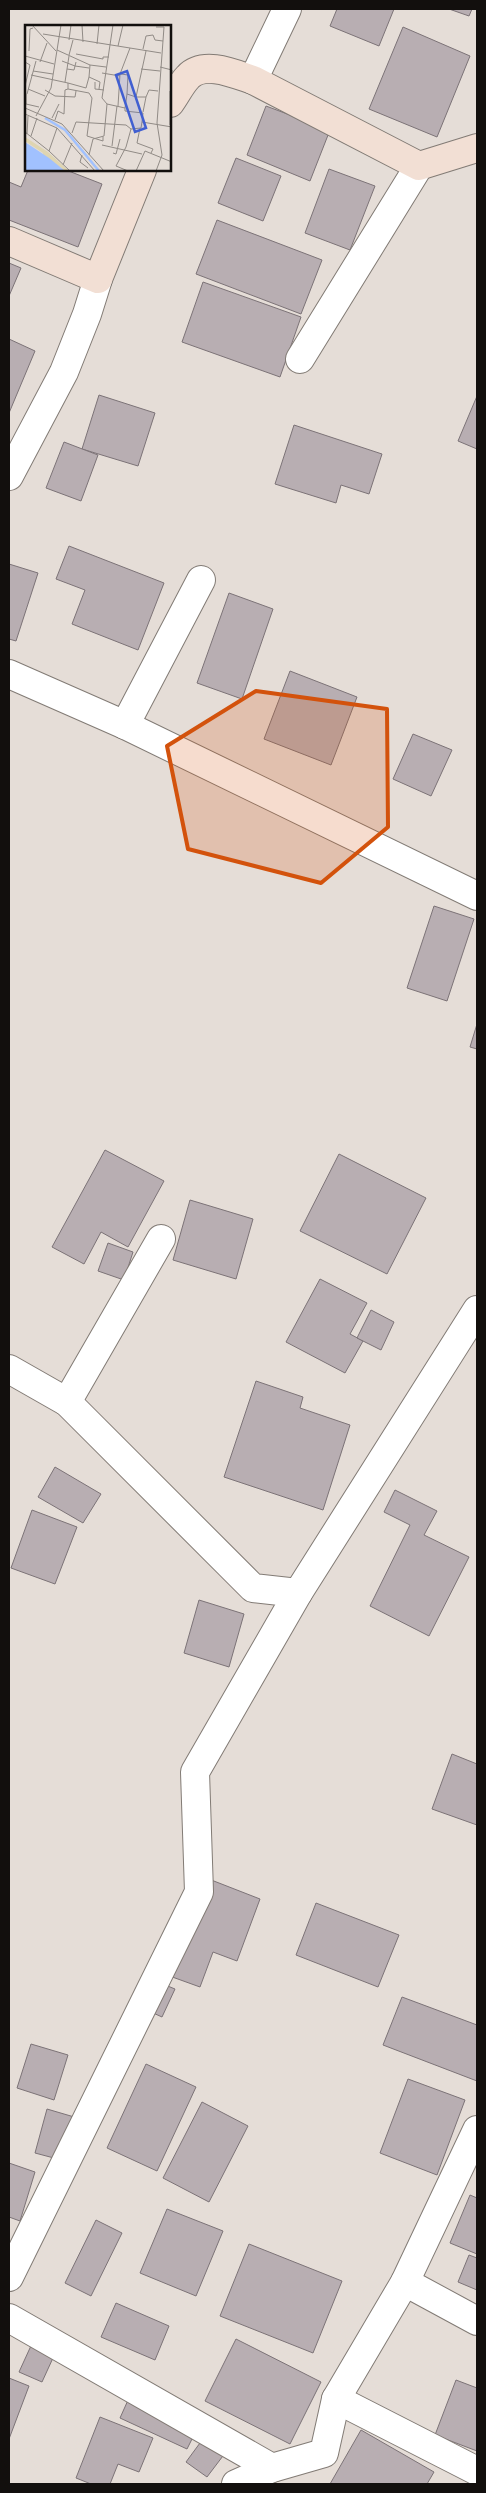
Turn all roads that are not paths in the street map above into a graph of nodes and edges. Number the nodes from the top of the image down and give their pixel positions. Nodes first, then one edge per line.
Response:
1 (287, 9) edge
2 (253, 80) junction
3 (171, 102) edge
4 (477, 148) edge
5 (419, 166) junction
6 (142, 171) edge
7 (9, 242) edge
8 (98, 279) junction
9 (300, 359) dead end
10 (9, 476) edge
11 (201, 580) dead end
12 (9, 674) edge
13 (125, 725) junction
14 (477, 896) edge
15 (161, 1240) dead end
16 (477, 1310) edge
17 (9, 1368) edge
18 (67, 1402) junction
19 (298, 1593) junction
20 (477, 2130) edge
21 (9, 2277) edge
22 (406, 2282) junction
23 (9, 2318) edge
24 (477, 2321) edge
25 (336, 2399) junction
26 (272, 2468) junction
27 (477, 2471) edge
28 (236, 2484) edge

1 - 2 street
2 - 3 street
2 - 5 street
4 - 5 street
5 - 9 street
6 - 8 street
7 - 8 street
8 - 10 street
11 - 13 street
12 - 13 street
13 - 14 street
15 - 18 street
16 - 19 street
17 - 18 street
18 - 19 street
19 - 21 street
20 - 22 street
22 - 24 street
22 - 25 street
23 - 26 street
25 - 26 street
25 - 27 street
26 - 28 street

